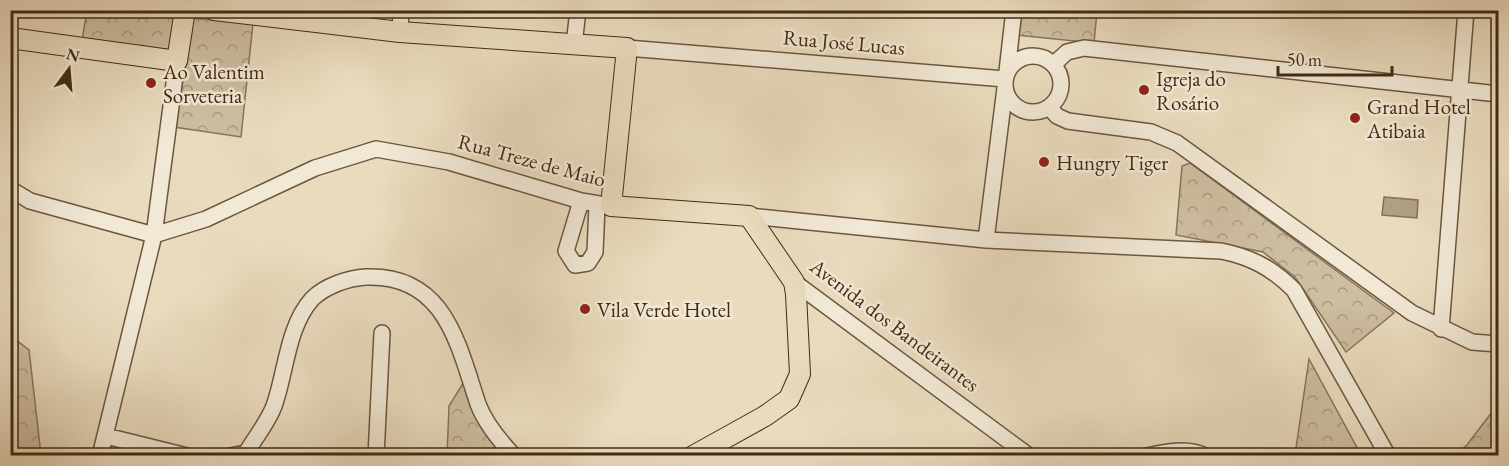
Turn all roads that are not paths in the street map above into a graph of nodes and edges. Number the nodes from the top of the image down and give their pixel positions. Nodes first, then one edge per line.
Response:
1 (186, 10) edge
2 (214, 10) edge
3 (401, 10) edge
4 (578, 10) edge
5 (1014, 10) edge
6 (1466, 10) edge
7 (400, 32) junction
8 (10, 38) edge
9 (574, 45) junction
10 (627, 48) junction
11 (177, 61) junction
12 (1054, 64) junction
13 (1006, 79) junction
14 (1460, 88) junction
15 (1498, 94) edge
16 (1049, 107) junction
17 (1031, 112) junction
18 (998, 140) junction
19 (10, 189) edge
20 (581, 201) junction
21 (604, 206) junction
22 (749, 216) junction
23 (154, 235) junction
24 (986, 240) junction
25 (794, 282) junction
26 (1441, 329) junction
27 (382, 333) dead end
28 (1498, 345) edge
29 (106, 436) junction
30 (100, 456) edge
31 (187, 456) edge
32 (230, 456) edge
33 (376, 456) edge
34 (514, 456) edge
35 (693, 456) edge
36 (1029, 456) edge
37 (1147, 456) edge
38 (1205, 456) edge
39 (1388, 456) edge

1 - 11 main road
2 - 7 main road, Rua José Lucas
3 - 7 street
4 - 9 street
5 - 13 street
6 - 14 street
7 - 9 main road, Rua José Lucas
8 - 11 main road
9 - 10 main road, Rua José Lucas
10 - 13 street, Rua José Lucas
10 - 21 main road
11 - 23 street
12 - 13 street
12 - 14 street
12 - 16 street
13 - 17 street
13 - 18 street
14 - 15 street
14 - 26 street
16 - 17 street
16 - 26 street
17 - 18 street
18 - 24 street
19 - 23 street
20 - 21 street, Rua Treze de Maio
20 - 21 street
20 - 23 street, Rua Treze de Maio
21 - 22 main road, Rua Treze de Maio
22 - 24 street, Rua Treze de Maio
22 - 25 main road, Avenida dos Bandeirantes
23 - 29 street
24 - 39 street, Rua Treze de Maio
25 - 35 main road
25 - 36 street, Avenida dos Bandeirantes
26 - 28 street
27 - 33 street
29 - 30 street
29 - 31 street
32 - 34 street
37 - 38 street

